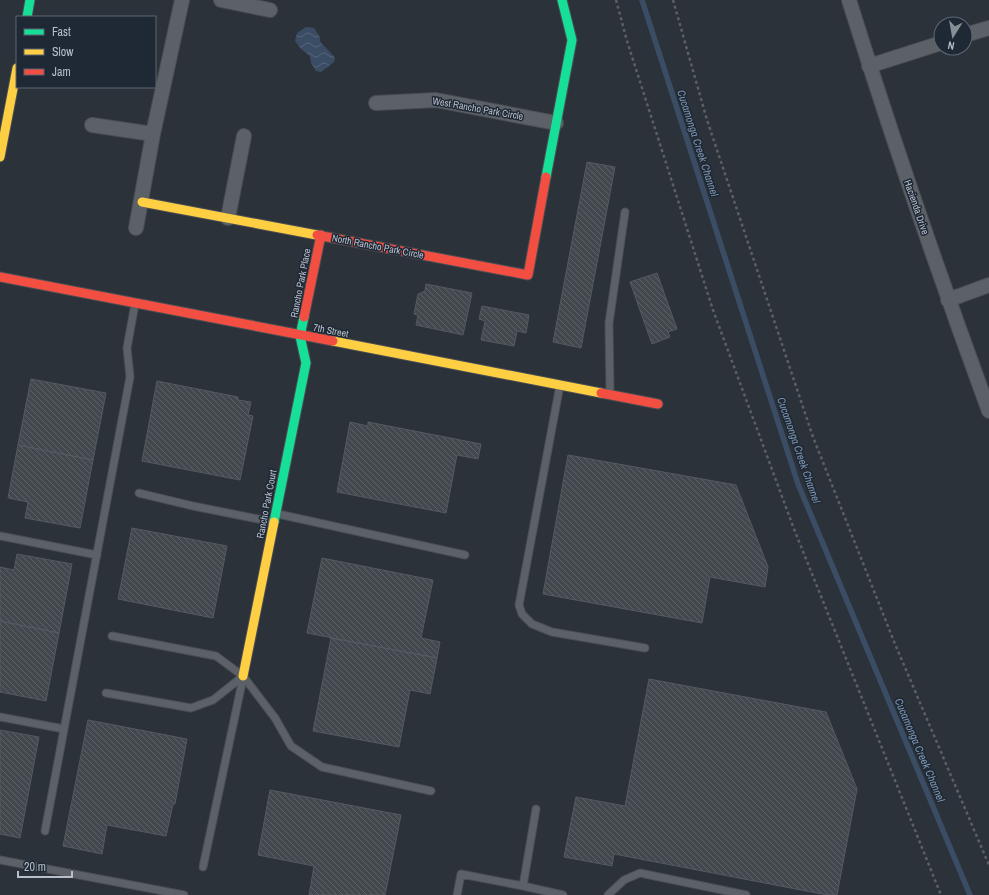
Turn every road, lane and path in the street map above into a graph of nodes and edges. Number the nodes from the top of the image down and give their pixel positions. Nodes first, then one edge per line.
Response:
1 (30, 0) edge
2 (182, 0) edge
3 (221, 0) edge
4 (562, 0) edge
5 (616, 0) edge
6 (673, 0) edge
7 (849, 0) edge
8 (270, 10) dead end
9 (27, 16) edge
10 (989, 28) edge
11 (973, 33) edge
12 (933, 46) edge
13 (869, 66) junction
14 (16, 73) edge
15 (376, 104) dead end
16 (556, 123) junction
17 (92, 125) dead end
18 (153, 134) junction
19 (244, 136) dead end
20 (0, 157) edge
21 (142, 202) junction
22 (625, 212) dead end
23 (228, 218) junction
24 (136, 228) dead end
25 (321, 235) junction
26 (0, 277) edge
27 (989, 285) edge
28 (948, 300) junction
29 (135, 304) junction
30 (300, 336) junction
31 (560, 385) junction
32 (610, 395) junction
33 (658, 404) dead end
34 (989, 411) edge
35 (139, 493) dead end
36 (275, 518) junction
37 (0, 536) edge
38 (97, 555) junction
39 (465, 555) dead end
40 (112, 636) dead end
41 (645, 648) dead end
42 (243, 676) junction
43 (106, 693) dead end
44 (0, 717) edge
45 (64, 729) junction
46 (431, 791) dead end
47 (536, 809) dead end
48 (45, 831) dead end
49 (0, 860) edge
50 (989, 865) edge
51 (203, 867) dead end
52 (524, 886) junction
53 (184, 895) edge
54 (457, 895) edge
55 (563, 895) edge
56 (608, 895) edge
57 (746, 895) edge
58 (941, 895) edge

1 - 9 street
2 - 18 street
3 - 8 street
4 - 16 street
5 - 58 path
6 - 50 path
7 - 13 street, Hacienda Drive
10 - 11 street
12 - 13 street
13 - 28 street, Hacienda Drive
14 - 20 street
15 - 16 street, West Rancho Park Circle
16 - 25 street, North Rancho Park Circle
17 - 18 street
18 - 21 street
19 - 23 street
21 - 23 street, North Rancho Park Circle
21 - 24 street
22 - 32 lane
23 - 25 street, North Rancho Park Circle
25 - 30 street, Rancho Park Place
26 - 29 street, 7th Street
27 - 28 street
28 - 34 street, Hacienda Drive
29 - 30 street, 7th Street
29 - 38 lane
30 - 31 street, 7th Street
30 - 36 street, Rancho Park Court
31 - 32 street, 7th Street
31 - 41 lane
32 - 33 street, 7th Street
35 - 36 lane
36 - 39 lane
36 - 42 street, Rancho Park Court
37 - 38 lane
38 - 45 lane
40 - 42 lane
42 - 43 lane
42 - 46 lane
42 - 51 lane
44 - 45 lane
45 - 48 lane
47 - 52 lane
49 - 53 lane
52 - 54 lane
52 - 55 lane
56 - 57 lane

